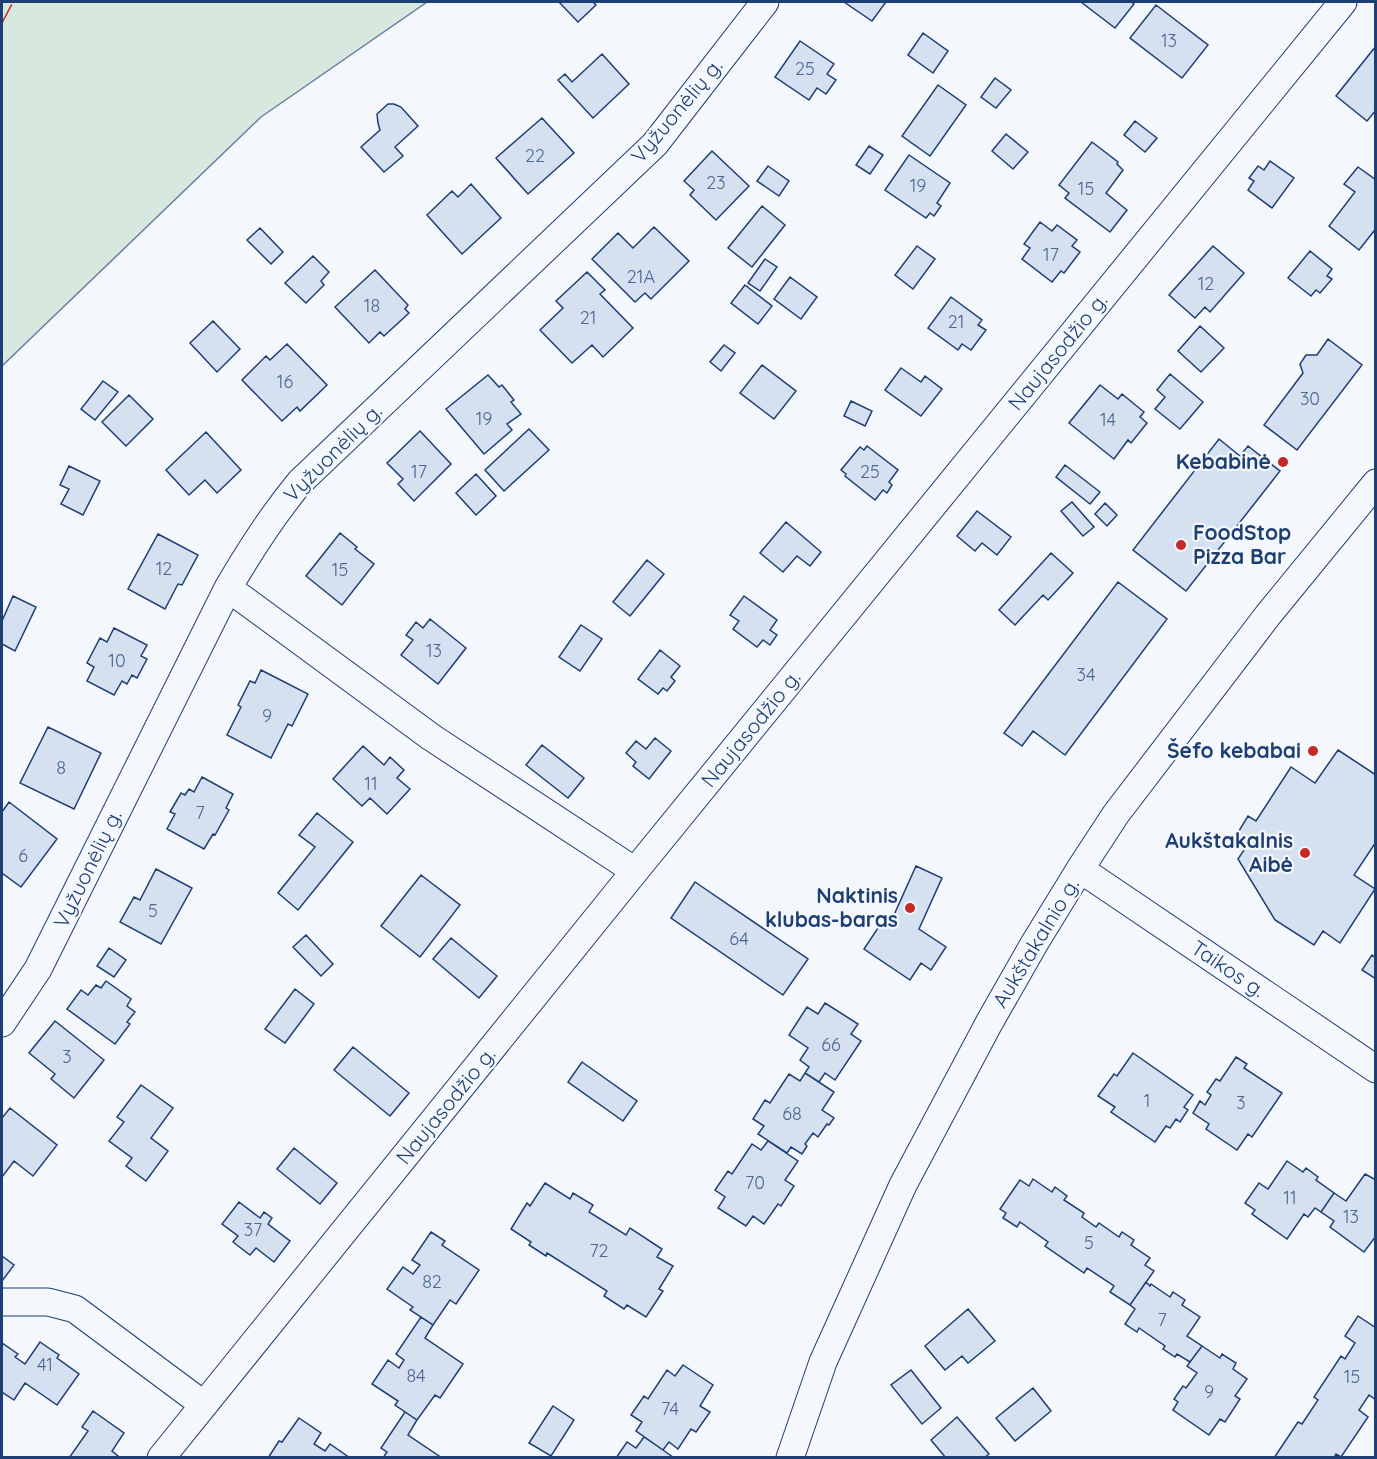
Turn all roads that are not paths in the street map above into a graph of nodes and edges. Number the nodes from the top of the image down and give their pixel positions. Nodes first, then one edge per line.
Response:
1 (765, 2) edge
2 (1343, 2) edge
3 (1376, 483) edge
4 (228, 588) junction
5 (1080, 869) junction
6 (635, 872) junction
7 (2, 1023) edge
8 (1376, 1070) edge
9 (2, 1302) edge
10 (204, 1405) junction
11 (161, 1458) edge
12 (790, 1458) edge

1 - 4 street, Vyžuonėlių g.
2 - 6 street, Naujasodžio g.
3 - 5 street, Aukštakalnio g.
4 - 6 street
4 - 7 street, Vyžuonėlių g.
5 - 8 street, Taikos g.
5 - 12 street, Aukštakalnio g.
6 - 10 street, Naujasodžio g.
9 - 10 street
10 - 11 street, Naujasodžio g.

